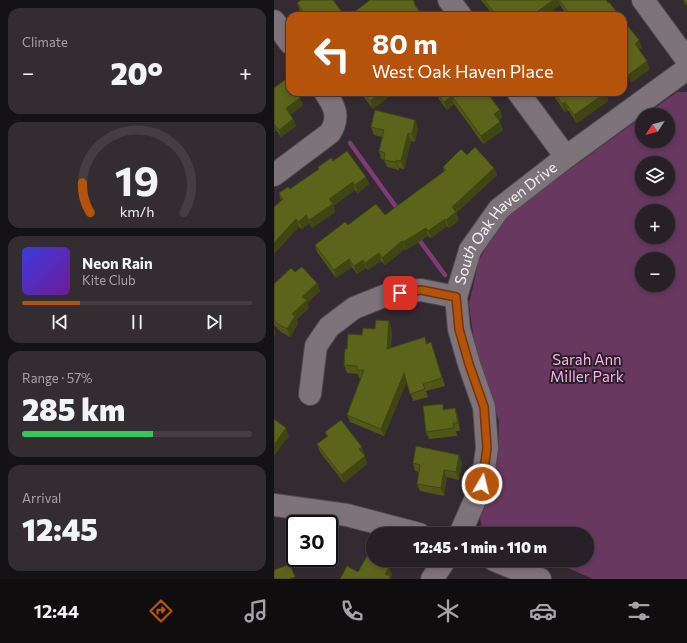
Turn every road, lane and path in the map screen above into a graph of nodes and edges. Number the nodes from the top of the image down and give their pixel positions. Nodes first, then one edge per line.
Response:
1 (449, 0) edge
2 (643, 0) edge
3 (458, 12) edge
4 (274, 21) edge
5 (286, 38) edge
6 (687, 60) edge
7 (687, 69) edge
8 (328, 96) edge
9 (521, 96) edge
10 (566, 157) junction
11 (274, 175) edge
12 (456, 297) junction
13 (310, 394) dead end
14 (274, 505) edge
15 (392, 527) edge
16 (463, 527) edge
17 (440, 567) edge
18 (511, 567) edge
19 (432, 579) edge
20 (540, 579) edge

1 - 3 street
2 - 6 street
4 - 5 street
7 - 10 street, South Oak Haven Drive
8 - 11 street
9 - 10 street
10 - 12 street, South Oak Haven Drive
12 - 13 street
12 - 16 street, South Oak Haven Drive
14 - 15 street
17 - 19 street
18 - 20 street

